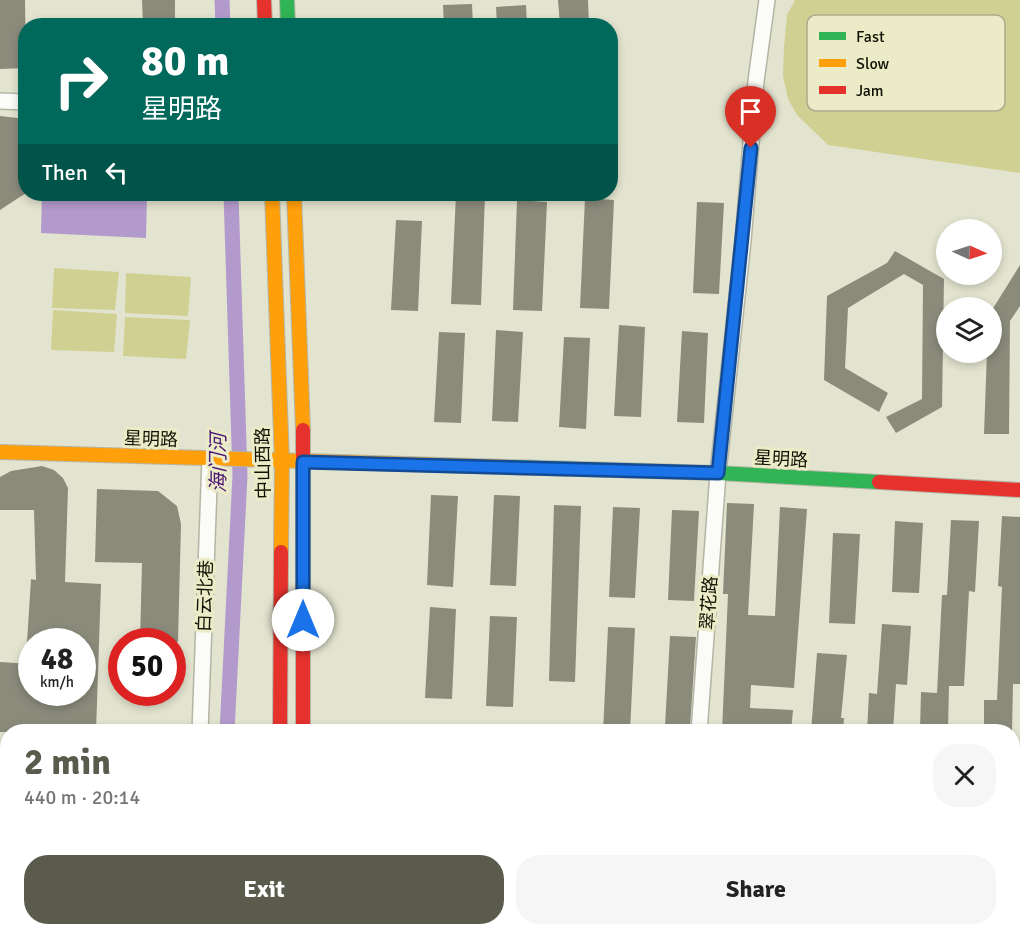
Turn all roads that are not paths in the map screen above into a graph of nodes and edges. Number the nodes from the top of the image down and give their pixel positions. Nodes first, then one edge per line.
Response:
1 (264, 0) edge
2 (287, 0) edge
3 (767, 0) edge
4 (265, 18) edge
5 (288, 18) edge
6 (0, 101) edge
7 (18, 102) edge
8 (272, 201) edge
9 (294, 201) edge
10 (0, 452) edge
11 (210, 459) junction
12 (276, 461) junction
13 (303, 462) junction
14 (718, 473) junction
15 (1020, 490) edge
16 (200, 724) edge
17 (280, 724) edge
18 (303, 724) edge
19 (700, 724) edge

1 - 4 main road
2 - 5 main road
3 - 14 street, 翠花路
6 - 7 street
8 - 12 main road, 中山西路
9 - 13 main road
10 - 11 main road, 星明路
11 - 12 main road, 星明路
11 - 16 street, 白云北巷
12 - 13 main road, 星明路
12 - 17 main road, 中山西路
13 - 14 main road, 星明路
13 - 18 main road
14 - 15 main road, 星明路
14 - 19 street, 翠花路

